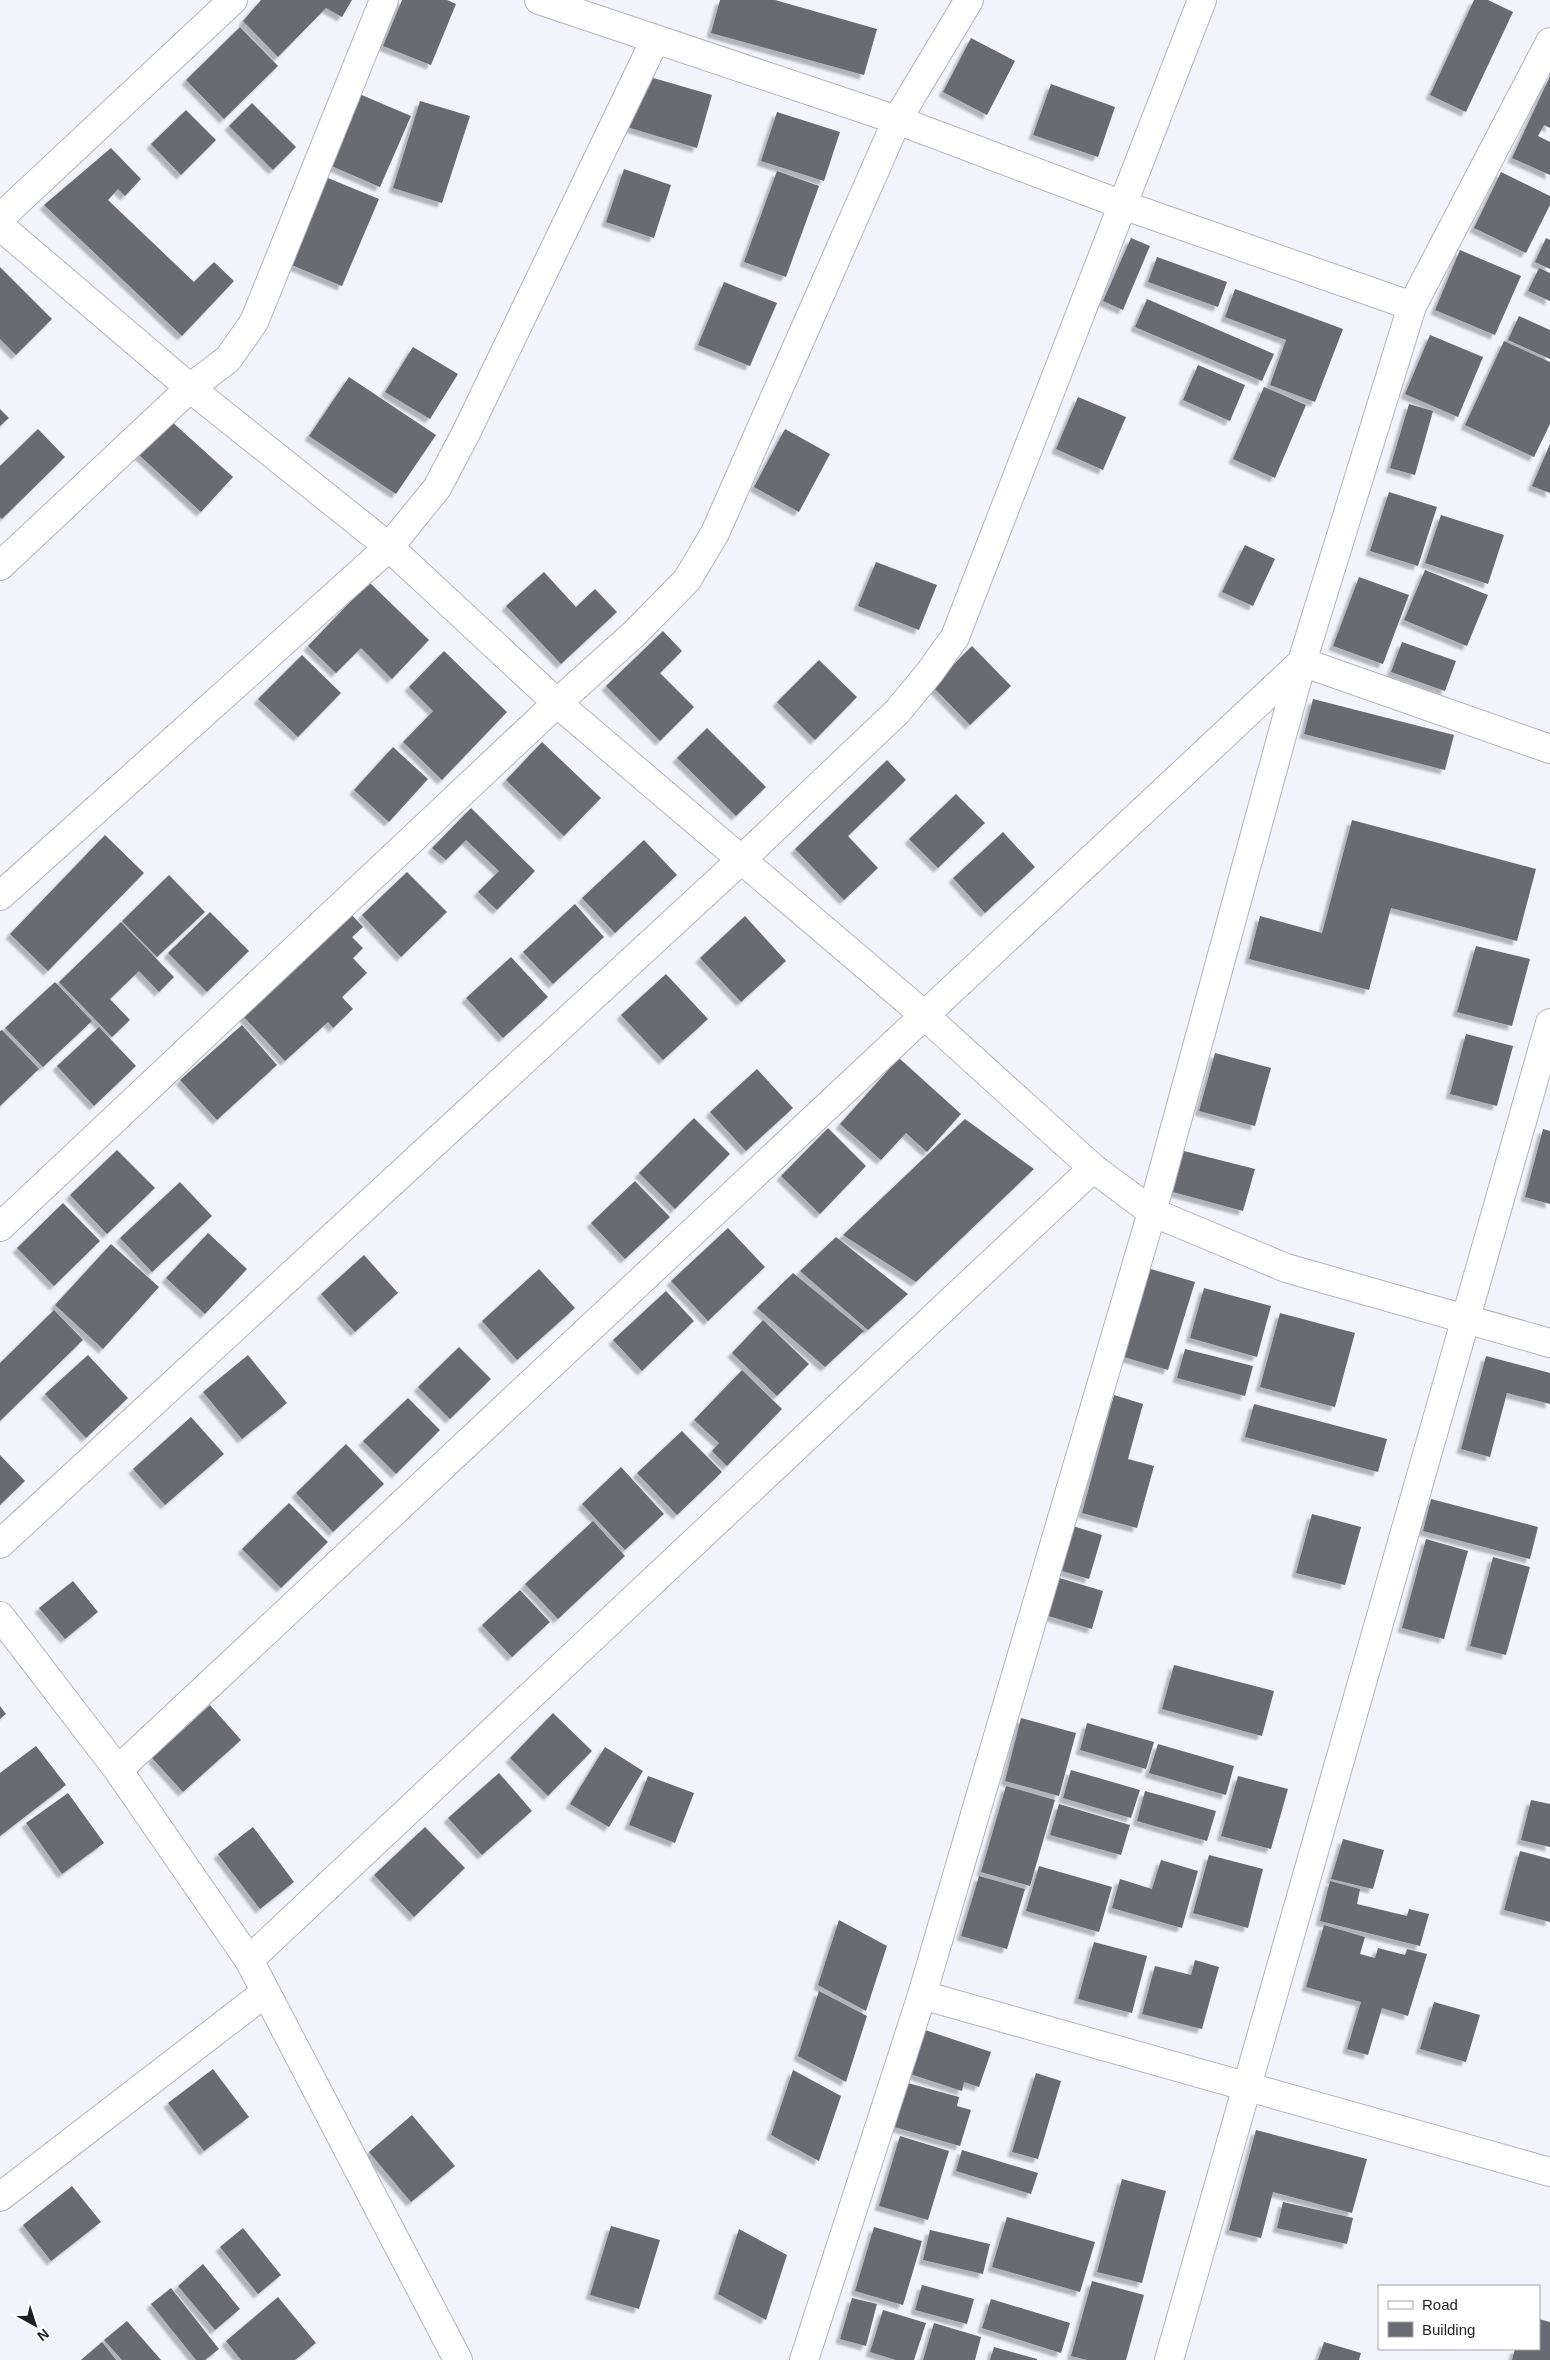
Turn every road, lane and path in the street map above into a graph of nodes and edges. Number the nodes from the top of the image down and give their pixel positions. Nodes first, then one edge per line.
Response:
1 (233, 0) edge
2 (384, 0) edge
3 (539, 0) edge
4 (969, 0) edge
5 (1202, 0) edge
6 (655, 40) junction
7 (1550, 42) edge
8 (897, 120) junction
9 (1123, 205) junction
10 (0, 218) edge
11 (0, 226) edge
12 (1412, 306) junction
13 (190, 388) junction
14 (389, 547) junction
15 (0, 566) edge
16 (1302, 662) junction
17 (557, 703) junction
18 (1550, 749) edge
19 (741, 860) junction
20 (0, 896) edge
21 (923, 1014) junction
22 (1550, 1023) edge
23 (1093, 1168) junction
24 (1152, 1212) junction
25 (0, 1227) edge
26 (1468, 1320) junction
27 (1550, 1343) edge
28 (0, 1544) edge
29 (0, 1616) edge
30 (118, 1770) junction
31 (249, 1960) junction
32 (266, 1992) junction
33 (922, 1995) junction
34 (1245, 2086) junction
35 (1550, 2172) edge
36 (0, 2197) edge
37 (458, 2360) edge
38 (804, 2360) edge
39 (1169, 2360) edge

1 - 10 street
2 - 13 street
3 - 6 street
4 - 8 street
5 - 9 street
6 - 8 street
6 - 14 street
7 - 12 street
8 - 9 street
8 - 17 street
9 - 12 street
9 - 19 street
11 - 13 street
12 - 16 street
13 - 14 street
13 - 15 street
14 - 17 street
14 - 20 street
16 - 18 street
16 - 21 street
16 - 24 street
17 - 19 street
17 - 25 street
19 - 21 street
19 - 28 street
21 - 23 street
21 - 30 street
22 - 26 street
23 - 24 street
23 - 31 street
24 - 26 street
24 - 33 street
26 - 27 street
26 - 34 street
29 - 30 street
30 - 31 street
31 - 32 street
32 - 36 street
32 - 37 street
33 - 34 street
33 - 38 street
34 - 35 street
34 - 39 street

